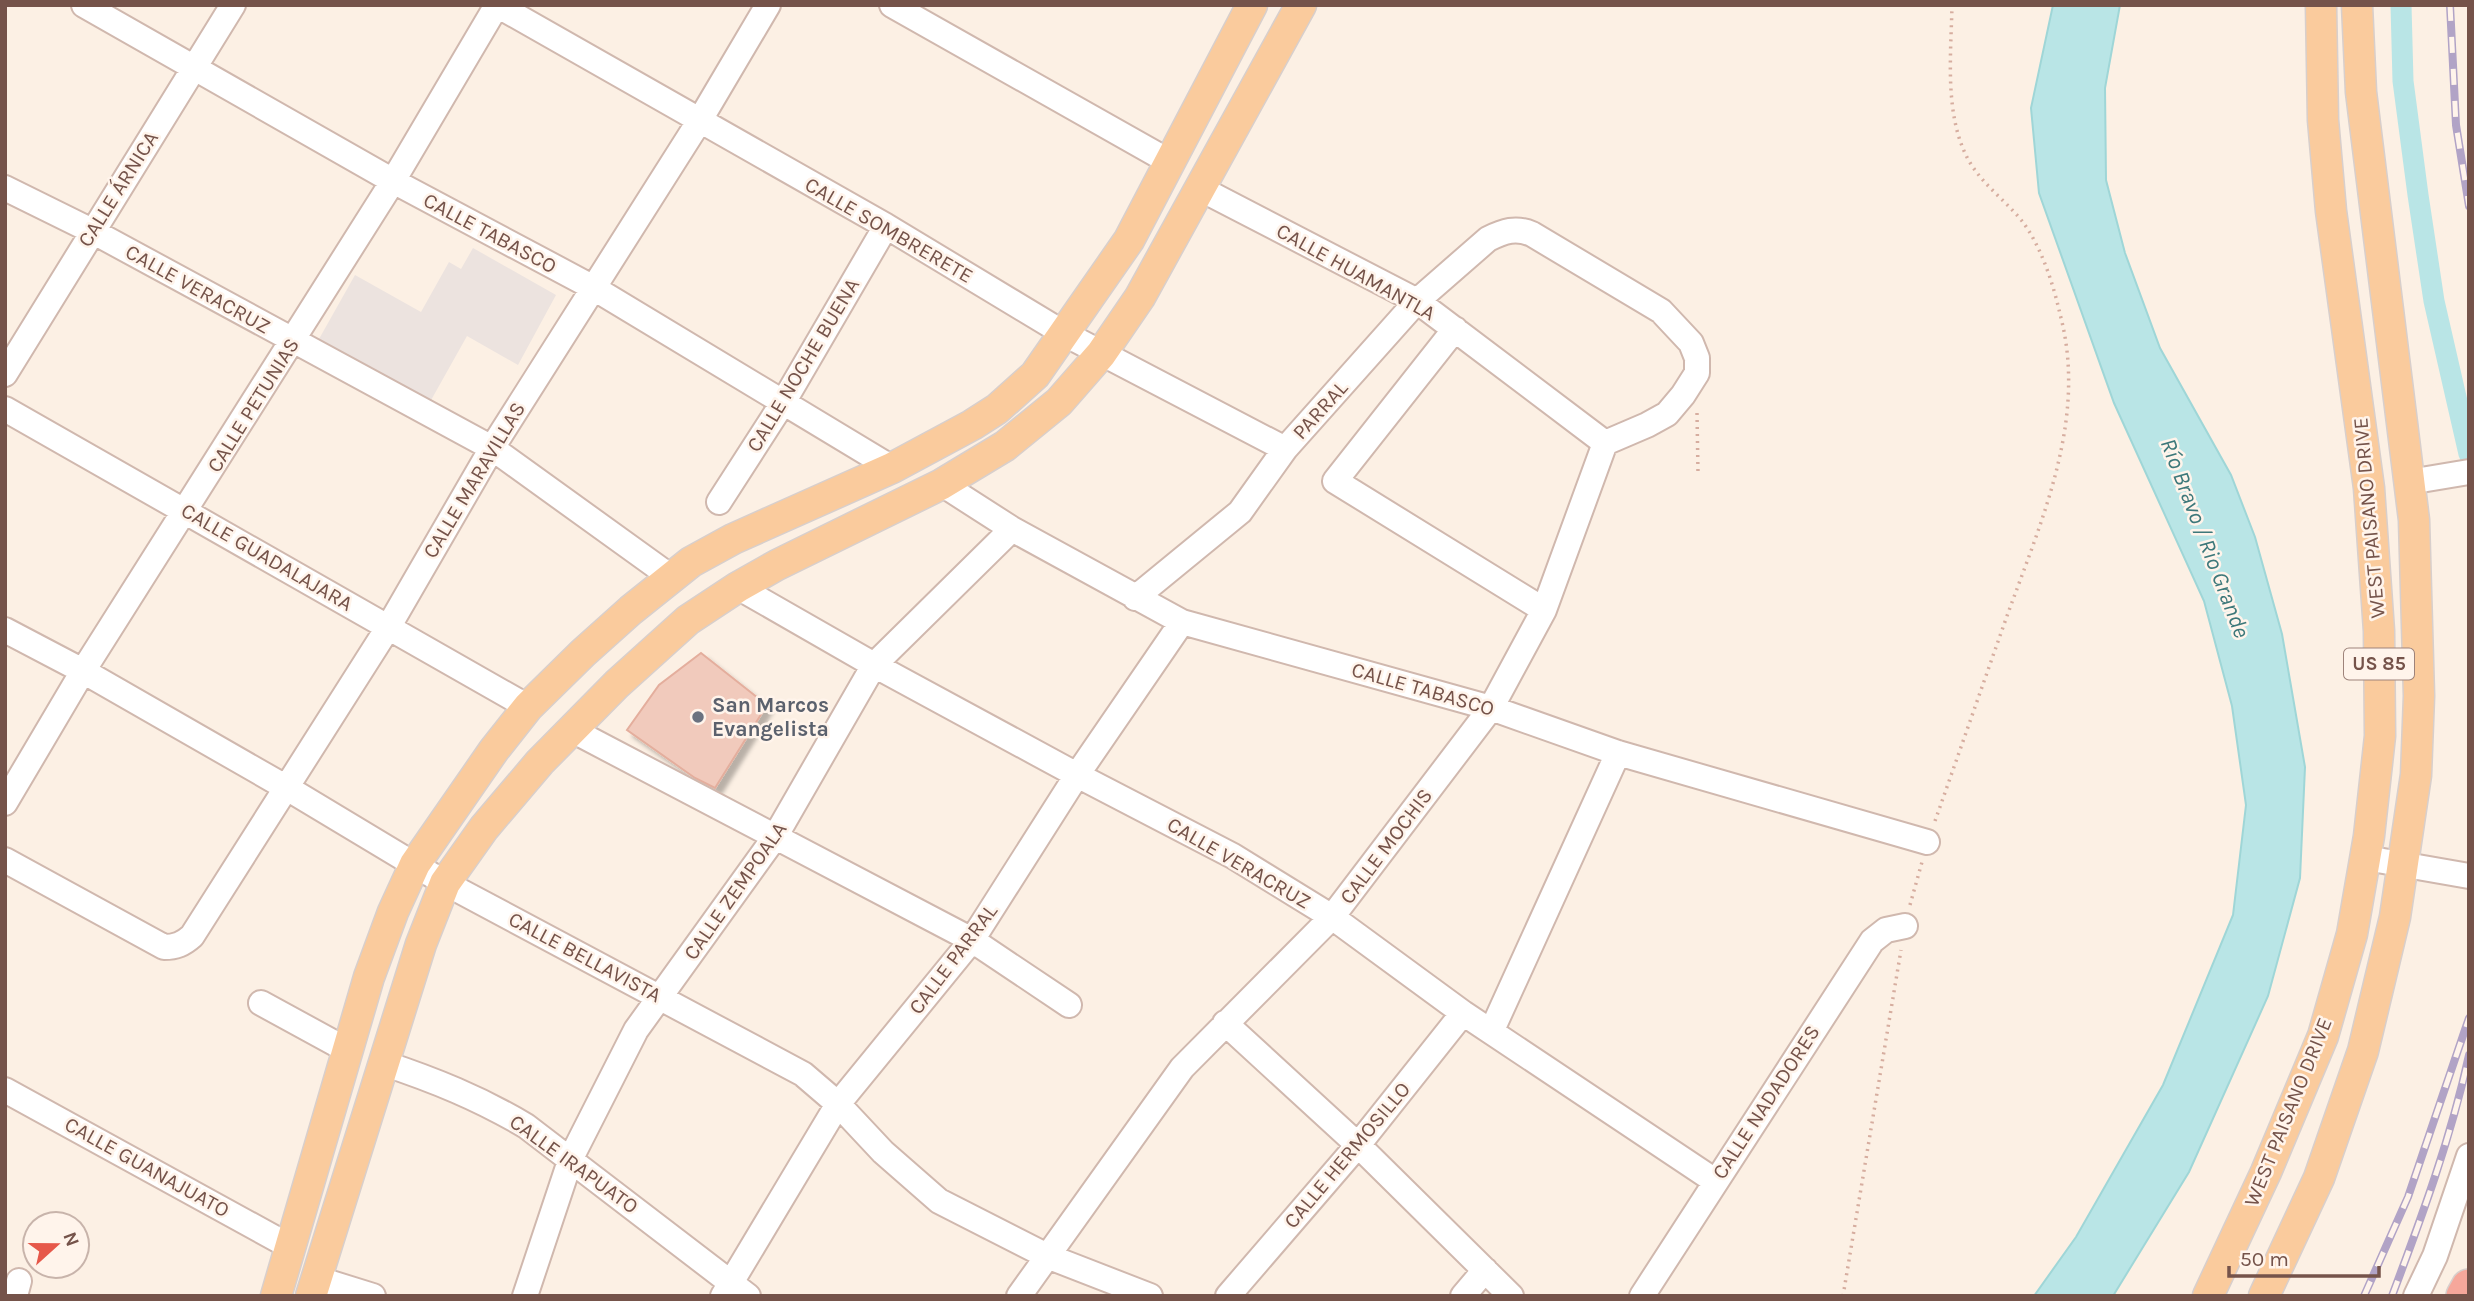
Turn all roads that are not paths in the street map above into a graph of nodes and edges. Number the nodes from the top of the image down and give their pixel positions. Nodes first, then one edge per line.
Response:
1 (84, 5) edge
2 (233, 5) edge
3 (497, 5) edge
4 (768, 5) edge
5 (892, 5) edge
6 (1252, 5) edge
7 (1301, 5) edge
8 (2322, 5) edge
9 (2357, 5) edge
10 (194, 67) junction
11 (700, 120) junction
12 (1170, 162) junction
13 (393, 181) junction
14 (5, 188) edge
15 (1200, 189) junction
16 (886, 226) junction
17 (92, 231) junction
18 (592, 287) junction
19 (1417, 301) junction
20 (1455, 329) junction
21 (1065, 334) junction
22 (294, 341) junction
23 (1101, 354) junction
24 (5, 374) edge
25 (784, 401) junction
26 (5, 409) edge
27 (1605, 443) junction
28 (492, 448) junction
29 (1285, 449) junction
30 (892, 468) junction
31 (2463, 473) edge
32 (2409, 482) junction
33 (942, 485) junction
34 (2369, 488) junction
35 (719, 502) dead end
36 (186, 511) junction
37 (1012, 528) junction
38 (671, 577) junction
39 (738, 587) junction
40 (1135, 598) junction
41 (1544, 610) junction
42 (1181, 622) junction
43 (389, 626) junction
44 (5, 630) edge
45 (874, 665) junction
46 (83, 671) junction
47 (528, 707) junction
48 (1491, 708) junction
49 (572, 730) junction
50 (1618, 753) junction
51 (1077, 775) junction
52 (287, 789) junction
53 (5, 803) edge
54 (775, 837) junction
55 (1927, 842) road end
56 (2366, 858) junction
57 (5, 860) edge
58 (415, 864) junction
59 (2404, 864) junction
60 (2469, 876) edge
61 (445, 883) junction
62 (1332, 917) junction
63 (1905, 926) road end
64 (972, 940) junction
65 (660, 996) junction
66 (261, 1003) dead end
67 (1069, 1005) dead end
68 (1464, 1013) junction
69 (1225, 1023) junction
70 (1492, 1030) junction
71 (347, 1050) junction
72 (383, 1063) junction
73 (5, 1090) edge
74 (838, 1104) junction
75 (1358, 1145) junction
76 (2469, 1156) edge
77 (571, 1158) junction
78 (1715, 1181) junction
79 (289, 1246) junction
80 (1047, 1256) junction
81 (1485, 1270) junction
82 (313, 1287) edge
83 (2469, 1287) edge
84 (734, 1291) edge
85 (276, 1296) edge
86 (373, 1296) edge
87 (525, 1296) edge
88 (1019, 1296) edge
89 (1150, 1296) edge
90 (1228, 1296) edge
91 (1463, 1296) edge
92 (1511, 1296) edge
93 (1642, 1296) edge
94 (2208, 1296) edge
95 (2263, 1296) edge
96 (2416, 1296) edge
97 (2464, 1296) edge

1 - 10 street, CALLE TABASCO
2 - 10 street, CALLE ÁRNICA
3 - 11 street, CALLE SOMBRERETE
3 - 13 street, CALLE PETUNIAS
4 - 11 street, CALLE MARAVILLAS
5 - 12 street
6 - 12 main road
7 - 15 main road
8 - 34 main road, WEST PAISANO DRIVE / US 85
9 - 32 main road, WEST PAISANO DRIVE / US 85
10 - 13 street, CALLE TABASCO
10 - 17 street, CALLE ÁRNICA
11 - 16 street, CALLE SOMBRERETE
11 - 18 street, CALLE MARAVILLAS
12 - 21 main road
13 - 18 street, CALLE TABASCO
13 - 22 street, CALLE PETUNIAS
14 - 17 street, CALLE VERACRUZ
15 - 19 street, CALLE HUAMANTLA
15 - 23 main road
16 - 21 street, CALLE SOMBRERETE
16 - 25 street, CALLE NOCHE BUENA
17 - 22 street, CALLE VERACRUZ
17 - 24 street, CALLE ÁRNICA
18 - 25 street, CALLE TABASCO
18 - 28 street, CALLE MARAVILLAS
19 - 20 street, CALLE HUAMANTLA
19 - 27 street, PARRAL
19 - 29 street, PARRAL
20 - 27 street, CALLE HUAMANTLA
20 - 41 street
21 - 23 street, CALLE SOMBRERETE
21 - 30 main road
22 - 28 street, CALLE VERACRUZ
22 - 36 street, CALLE PETUNIAS
23 - 29 street, CALLE SOMBRERETE
23 - 33 main road
25 - 30 street, CALLE TABASCO
25 - 35 street, CALLE NOCHE BUENA
26 - 36 street, CALLE GUADALAJARA
27 - 41 street, CALLE MOCHIS
28 - 38 street, CALLE VERACRUZ
28 - 43 street, CALLE MARAVILLAS
29 - 40 street, PARRAL
30 - 38 main road
31 - 32 street
32 - 34 main road
32 - 59 main road, WEST PAISANO DRIVE / US 85
33 - 37 street, CALLE TABASCO
33 - 39 main road
34 - 56 main road, WEST PAISANO DRIVE / US 85
36 - 43 street, CALLE GUADALAJARA
36 - 46 street, CALLE PETUNIAS
37 - 40 street, CALLE TABASCO
37 - 45 street, CALLE ZEMPOALA
38 - 47 main road
39 - 45 street, CALLE VERACRUZ
39 - 49 main road
40 - 42 street, CALLE TABASCO
41 - 48 street, CALLE MOCHIS
42 - 48 street, CALLE TABASCO
42 - 51 street, CALLE PARRAL
43 - 47 street, CALLE GUADALAJARA
43 - 52 street, CALLE MARAVILLAS
44 - 46 street, CALLE BELLAVISTA
45 - 51 street, CALLE VERACRUZ
45 - 54 street, CALLE ZEMPOALA
46 - 52 street, CALLE BELLAVISTA
46 - 53 street, CALLE PETUNIAS
47 - 58 main road
48 - 50 street, CALLE TABASCO
48 - 62 street, CALLE MOCHIS
49 - 54 street
49 - 61 main road
50 - 55 street, CALLE TABASCO
50 - 70 street
51 - 62 street, CALLE VERACRUZ
51 - 64 street, CALLE PARRAL
52 - 57 street, CALLE MARAVILLAS
52 - 58 street, CALLE BELLAVISTA
54 - 64 street
54 - 65 street, CALLE ZEMPOALA
56 - 59 street
56 - 94 main road, WEST PAISANO DRIVE / US 85
58 - 61 street, CALLE BELLAVISTA
58 - 71 main road
59 - 60 street
59 - 95 main road, WEST PAISANO DRIVE / US 85
61 - 65 street, CALLE BELLAVISTA
61 - 72 main road
62 - 68 street, CALLE VERACRUZ
62 - 69 street, CALLE MOCHIS
63 - 78 street, CALLE NADADORES
64 - 67 street
64 - 74 street, CALLE PARRAL
65 - 74 street, CALLE BELLAVISTA
65 - 77 street, CALLE ZEMPOALA
66 - 71 street
68 - 70 street, CALLE VERACRUZ
68 - 75 street, CALLE HERMOSILLO
69 - 75 street
69 - 80 street, CALLE MOCHIS
70 - 78 street, CALLE VERACRUZ
71 - 79 main road
72 - 77 street, CALLE IRAPUATO
72 - 82 main road
73 - 79 street, CALLE GUANAJUATO
74 - 80 street, CALLE BELLAVISTA
74 - 84 street, CALLE PARRAL
75 - 81 street
75 - 90 street, CALLE HERMOSILLO
76 - 96 street
77 - 84 street, CALLE IRAPUATO
77 - 87 street, CALLE ZEMPOALA
78 - 93 street, CALLE NADADORES
79 - 85 main road
80 - 88 street, CALLE MOCHIS
80 - 89 street, CALLE BELLAVISTA
81 - 91 street
81 - 92 street
82 - 86 street
83 - 97 highway

